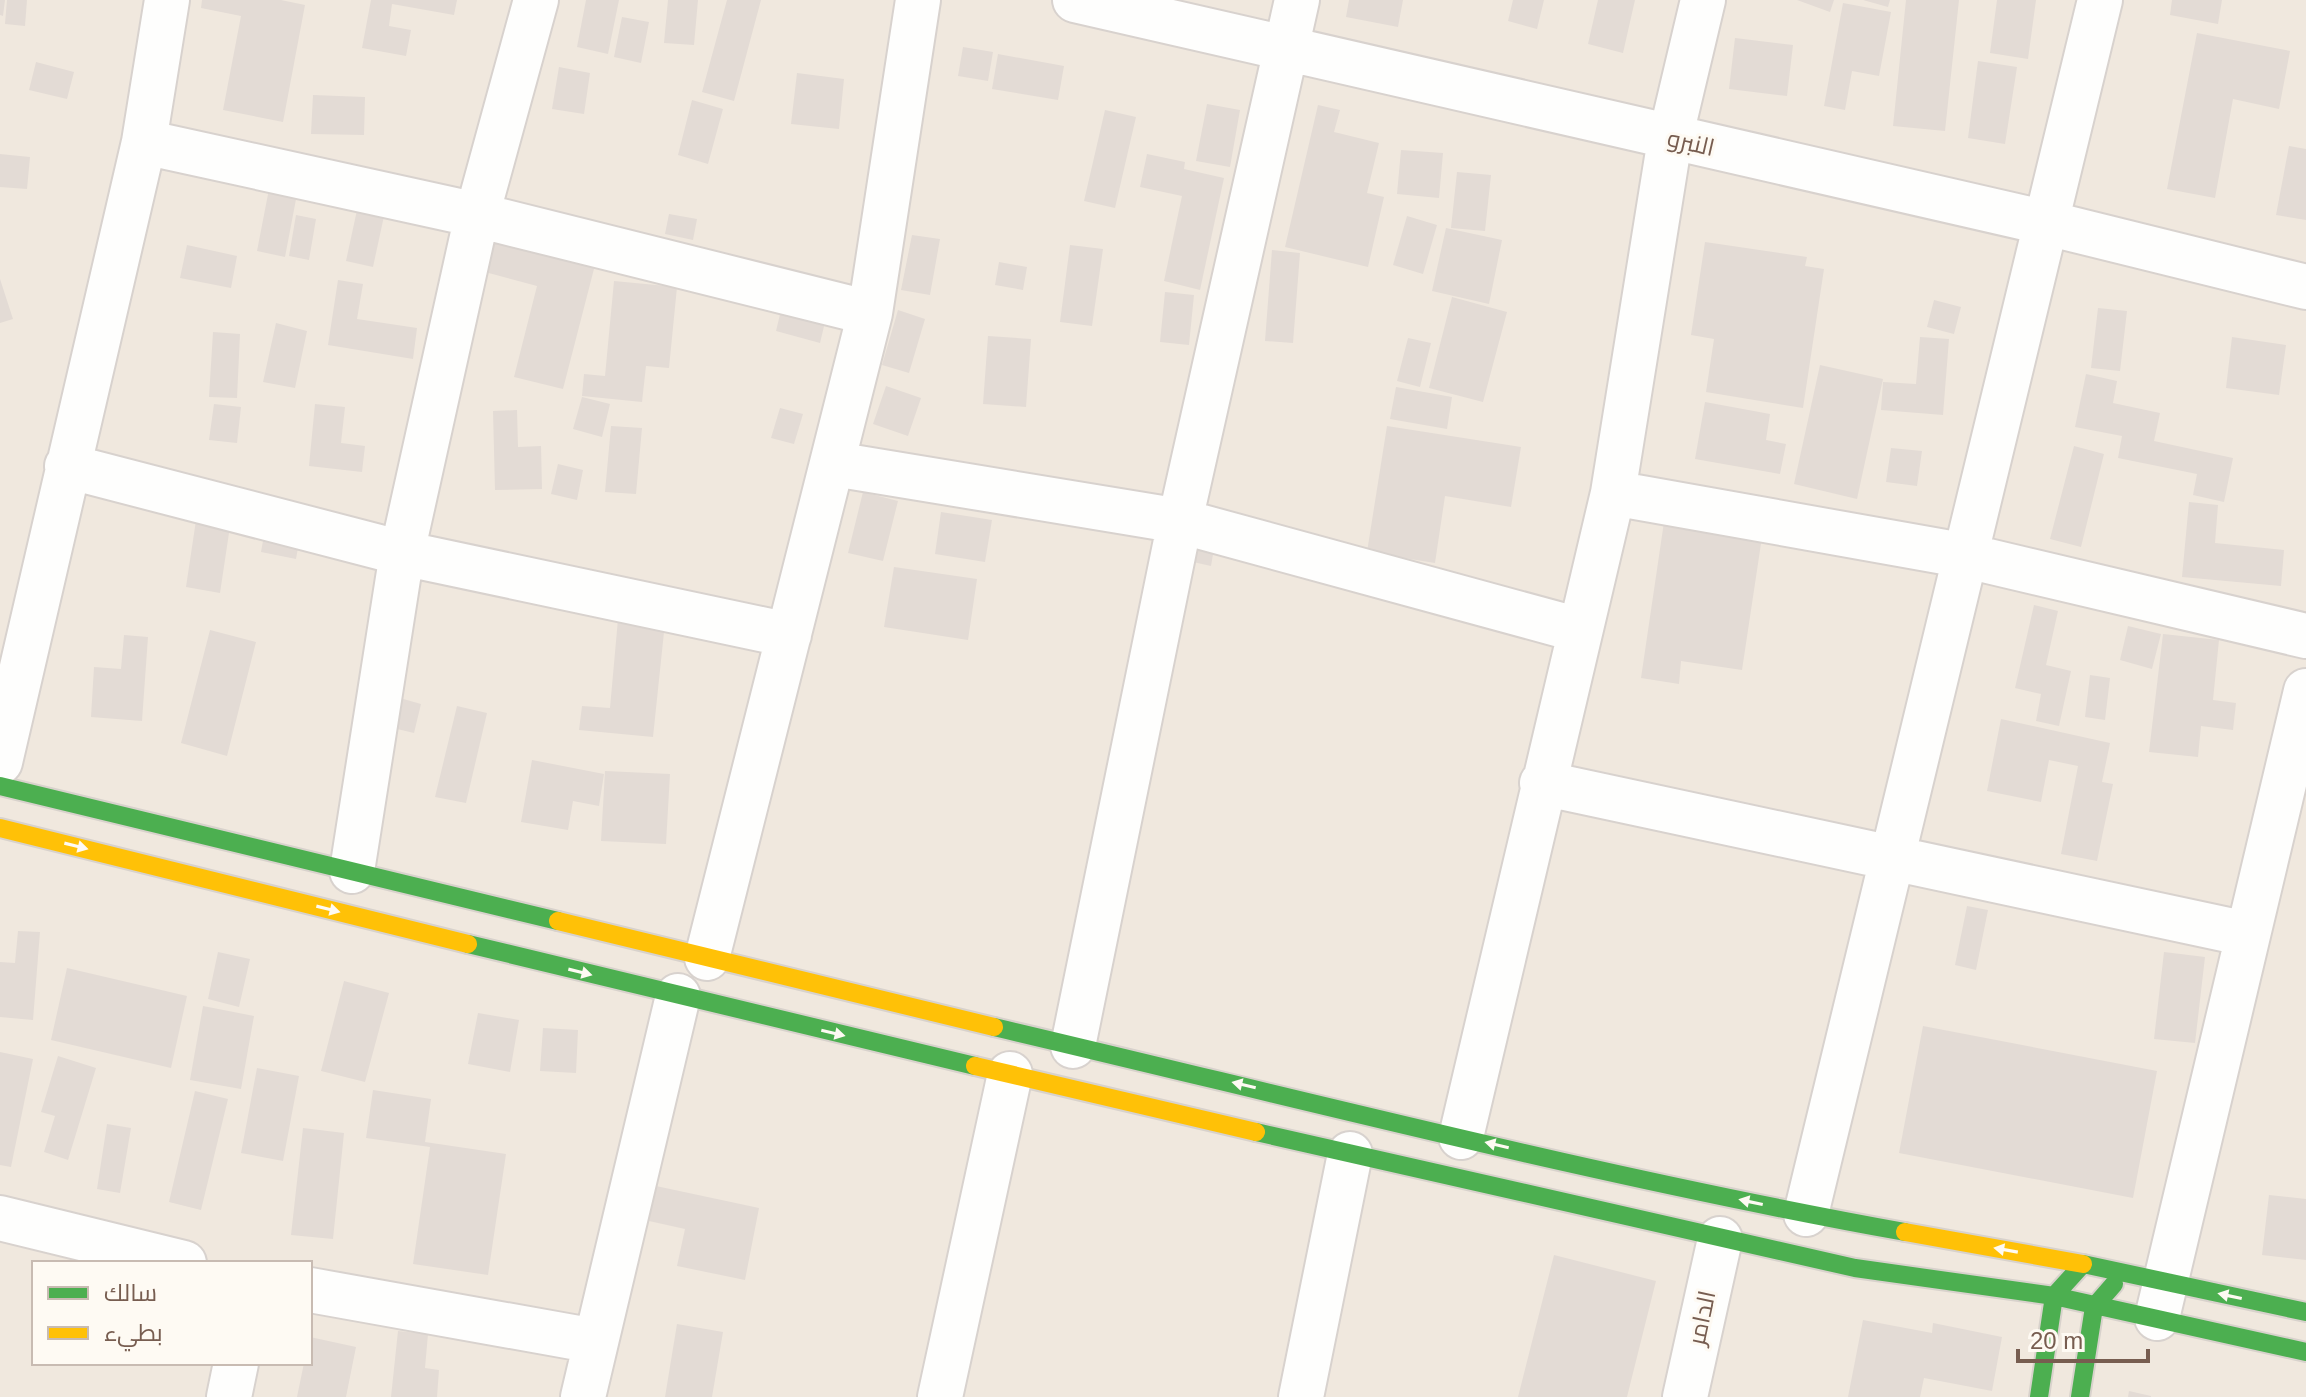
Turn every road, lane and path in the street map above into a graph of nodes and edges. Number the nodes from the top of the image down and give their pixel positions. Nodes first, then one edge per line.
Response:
1 (167, 0) edge
2 (536, 0) edge
3 (918, 0) edge
4 (1075, 0) edge
5 (1297, 0) edge
6 (1703, 0) edge
7 (2100, 0) edge
8 (1285, 49) junction
9 (1670, 139) junction
10 (144, 142) junction
11 (477, 215) junction
12 (2047, 223) junction
13 (2306, 287) edge
14 (870, 313) junction
15 (834, 464) junction
16 (67, 466) junction
17 (1613, 493) junction
18 (1180, 521) junction
19 (402, 553) junction
20 (1967, 556) junction
21 (1579, 630) junction
22 (789, 635) junction
23 (2306, 636) edge
24 (2306, 691) edge
25 (0, 762) edge
26 (1542, 783) junction
27 (0, 786) edge
28 (2296, 789) edge
29 (0, 828) edge
30 (1892, 857) junction
31 (352, 871) junction
32 (2247, 934) junction
33 (707, 958) junction
34 (678, 996) junction
35 (1073, 1046) junction
36 (1010, 1074) junction
37 (1461, 1137) junction
38 (1350, 1154) junction
39 (1806, 1214) junction
40 (0, 1218) edge
41 (1720, 1239) junction
42 (176, 1261) edge
43 (2083, 1264) junction
44 (2122, 1275) junction
45 (312, 1290) edge
46 (2054, 1296) junction
47 (2162, 1300) junction
48 (2094, 1307) junction
49 (2306, 1312) edge
50 (595, 1341) junction
51 (2306, 1352) edge
52 (236, 1365) edge
53 (229, 1397) edge
54 (583, 1397) edge
55 (940, 1397) edge
56 (1301, 1397) edge
57 (1685, 1397) edge
58 (2039, 1397) edge
59 (2080, 1397) edge

1 - 10 street
2 - 11 street
3 - 14 street
4 - 8 street, النبرو
5 - 8 street
6 - 9 street
7 - 12 street
8 - 9 street, النبرو
8 - 18 street
9 - 12 street, النبرو
9 - 17 street
10 - 11 street
10 - 16 street
11 - 14 street
11 - 19 street
12 - 13 street, النبرو
12 - 20 street
14 - 15 street
15 - 18 street
15 - 22 street
16 - 19 street
16 - 25 street
17 - 20 street
17 - 21 street
18 - 21 street
18 - 35 street
19 - 22 street
19 - 31 street
20 - 23 street
20 - 30 street
21 - 26 street
22 - 33 street
24 - 28 street
26 - 30 street
26 - 37 street
27 - 31 street
28 - 32 street
29 -> 34 street
30 - 32 street
30 - 39 street
31 - 33 street
32 - 47 street
33 - 35 street
34 -> 36 street
34 - 50 street
37 -> 35 street
36 - 38 street
36 - 55 street
39 -> 37 street
38 - 41 street
38 - 56 street
43 -> 39 street
40 - 42 street
41 - 46 street
41 - 57 street, الدامر
43 - 44 street
43 - 46 street
44 - 47 street
44 - 48 street
45 - 50 street
46 - 48 street
46 - 58 street
47 - 48 street
49 -> 47 street
47 - 51 street
48 - 59 street
50 - 54 street
52 - 53 street

